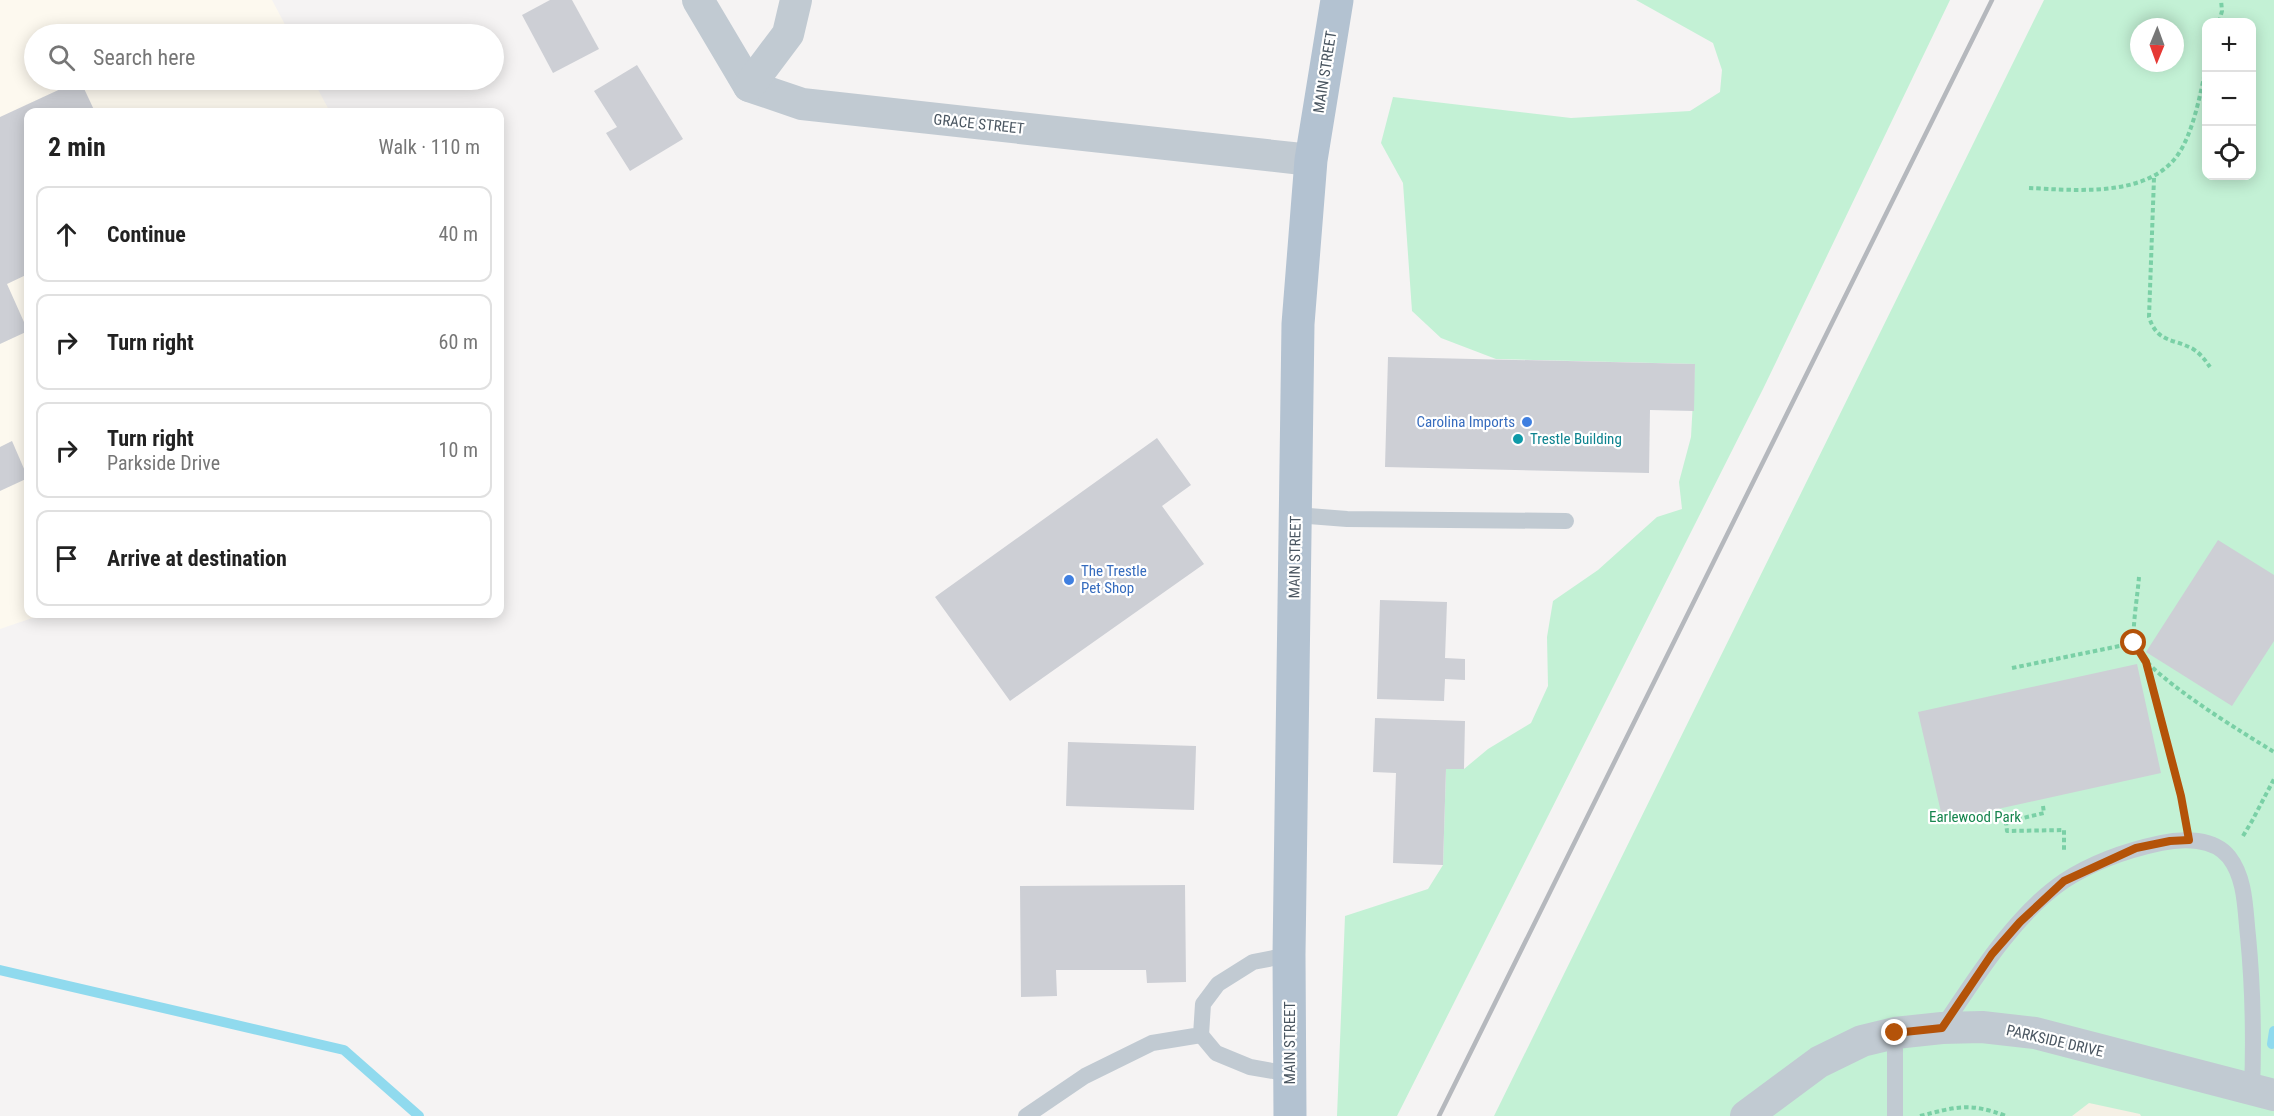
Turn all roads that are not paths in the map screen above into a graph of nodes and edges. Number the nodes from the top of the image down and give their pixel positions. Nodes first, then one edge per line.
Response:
1 (698, 0) edge
2 (796, 0) edge
3 (1337, 0) edge
4 (749, 86) junction
5 (1311, 160) junction
6 (1296, 515) junction
7 (1566, 521) dead end
8 (1289, 955) junction
9 (1942, 1028) junction
10 (1895, 1033) junction
11 (1201, 1035) junction
12 (1290, 1074) junction
13 (2263, 1093) edge
14 (1026, 1116) edge
15 (1290, 1116) edge
16 (1746, 1116) edge
17 (1895, 1116) edge

1 - 4 street
2 - 4 street
3 - 5 main road, MAIN STREET
4 - 5 street, GRACE STREET
5 - 6 main road, MAIN STREET
6 - 7 lane
6 - 8 main road, MAIN STREET
8 - 11 lane
8 - 12 main road, MAIN STREET
9 - 10 street, PARKSIDE DRIVE
9 - 13 street, PARKSIDE DRIVE
9 - 13 lane
10 - 16 street, PARKSIDE DRIVE
10 - 17 lane
11 - 12 lane
11 - 14 lane
12 - 15 main road, MAIN STREET

